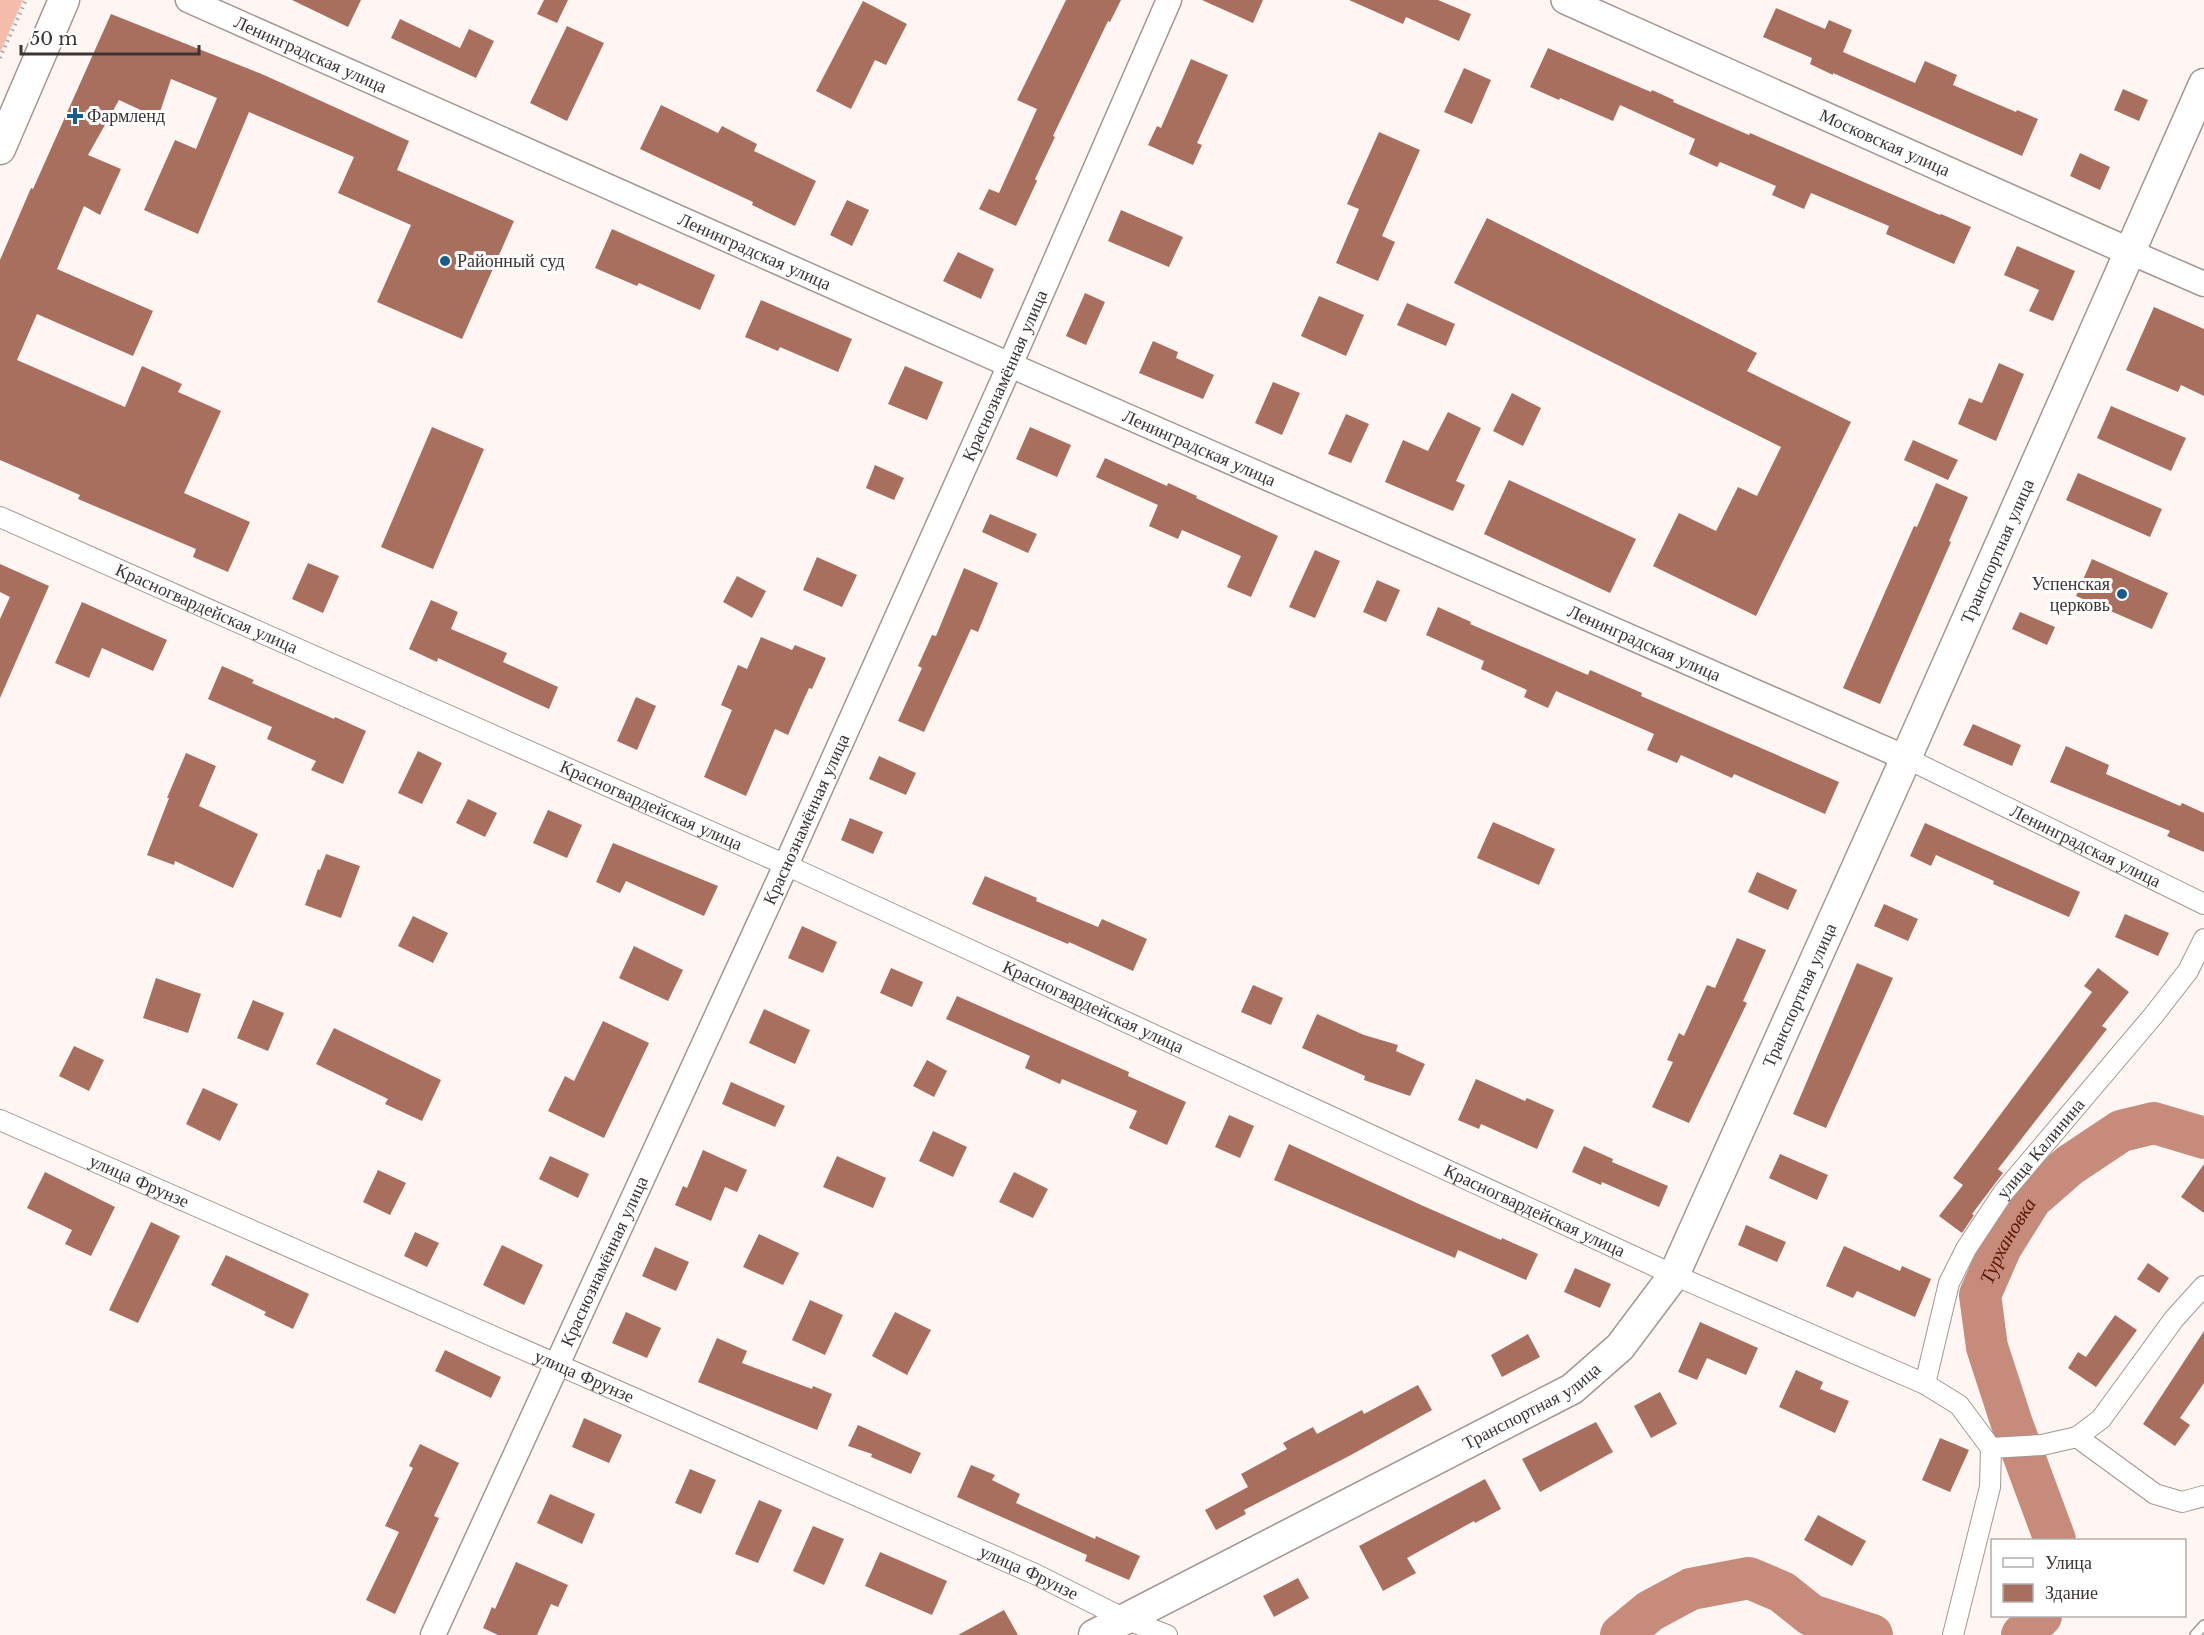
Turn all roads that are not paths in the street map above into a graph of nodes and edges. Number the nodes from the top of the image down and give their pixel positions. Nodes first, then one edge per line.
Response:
1 (64, 0) edge
2 (188, 0) edge
3 (1169, 0) edge
4 (1565, 0) edge
5 (2204, 84) edge
6 (0, 149) edge
7 (2130, 252) junction
8 (2204, 284) edge
9 (1010, 365) junction
10 (0, 517) edge
11 (1906, 758) junction
12 (786, 865) junction
13 (2204, 904) edge
14 (2204, 939) edge
15 (0, 1120) edge
16 (1674, 1275) junction
17 (2204, 1286) edge
18 (555, 1364) junction
19 (1925, 1384) junction
20 (2077, 1437) junction
21 (1991, 1448) junction
22 (2204, 1496) edge
23 (1125, 1619) junction
24 (2204, 1625) edge
25 (433, 1635) edge
26 (1094, 1635) edge
27 (1167, 1635) edge
28 (1953, 1635) edge
29 (2194, 1635) edge

1 - 6 main road
2 - 9 street, Ленинградская улица
3 - 9 street, Краснознамённая улица
4 - 7 main road, Московская улица
5 - 7 main road, Транспортная улица
7 - 8 street, Московская улица
7 - 11 main road, Транспортная улица
9 - 11 street, Ленинградская улица
9 - 12 street, Краснознамённая улица
10 - 12 street, Красногвардейская улица
11 - 13 street, Ленинградская улица
11 - 16 main road, Транспортная улица
12 - 16 street, Красногвардейская улица
12 - 18 street, Краснознамённая улица
14 - 19 street, улица Калинина
15 - 18 street, улица Фрунзе
16 - 19 street, Красногвардейская улица
16 - 23 main road, Транспортная улица
17 - 20 street
18 - 23 street, улица Фрунзе
18 - 25 street, Краснознамённая улица
19 - 21 street, Красногвардейская улица
20 - 21 street
20 - 22 street
21 - 28 street
23 - 26 main road, Транспортная улица
23 - 27 street, улица Фрунзе
24 - 29 lane

